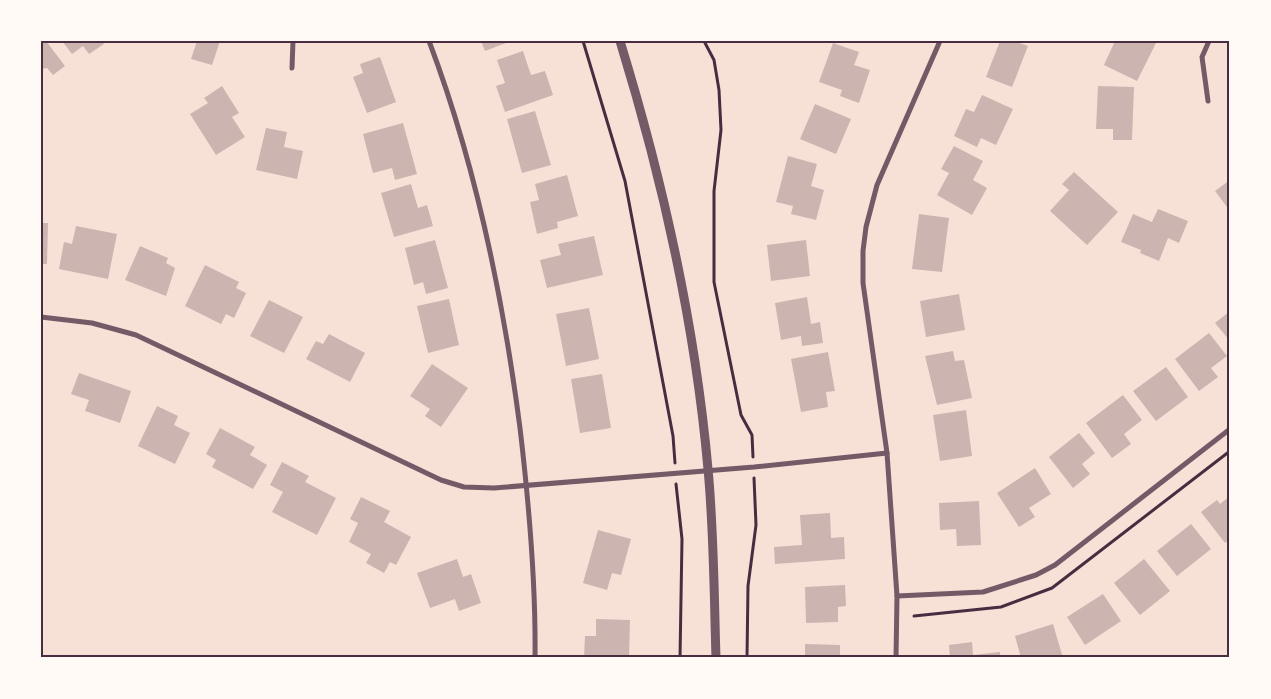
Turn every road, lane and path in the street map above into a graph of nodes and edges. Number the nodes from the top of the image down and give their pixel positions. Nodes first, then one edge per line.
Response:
1 (293, 41) edge
2 (429, 41) edge
3 (583, 41) edge
4 (620, 41) edge
5 (704, 41) edge
6 (940, 41) edge
7 (1209, 41) edge
8 (292, 68) dead end
9 (1208, 101) dead end
10 (41, 317) edge
11 (1230, 429) edge
12 (888, 453) junction
13 (754, 467) junction
14 (708, 469) junction
15 (675, 473) junction
16 (527, 486) junction
17 (897, 596) junction
18 (535, 658) edge
19 (680, 658) edge
20 (716, 658) edge
21 (746, 658) edge
22 (896, 658) edge

1 - 8 street
2 - 16 street
3 - 15 path
4 - 14 street
5 - 13 path
6 - 12 street
7 - 9 street
10 - 16 street
11 - 17 street
12 - 13 street
12 - 17 street
13 - 14 street
13 - 21 path
14 - 15 street
14 - 20 street
15 - 16 street
15 - 19 path
16 - 18 street
17 - 22 street

